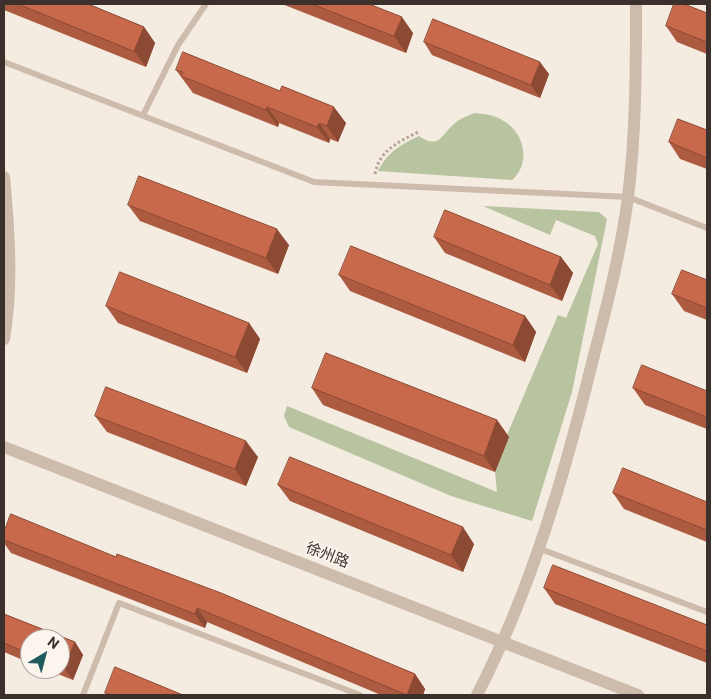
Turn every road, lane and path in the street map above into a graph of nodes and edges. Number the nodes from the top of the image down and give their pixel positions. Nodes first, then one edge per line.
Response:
1 (206, 4) edge
2 (636, 4) edge
3 (4, 62) edge
4 (142, 116) junction
5 (418, 132) dead end
6 (4, 177) edge
7 (374, 185) junction
8 (628, 197) junction
9 (707, 228) edge
10 (4, 339) edge
11 (4, 447) edge
12 (538, 548) junction
13 (707, 612) edge
14 (504, 643) junction
15 (83, 695) edge
16 (360, 695) edge
17 (478, 695) edge
18 (638, 695) edge

1 - 4 lane
2 - 8 street
3 - 4 lane
4 - 7 lane
5 - 7 path
6 - 10 street
7 - 8 lane
8 - 9 lane
8 - 12 street
11 - 14 street, 徐州路
12 - 13 lane
12 - 14 street
14 - 17 street
14 - 18 street, 徐州路
15 - 16 lane

